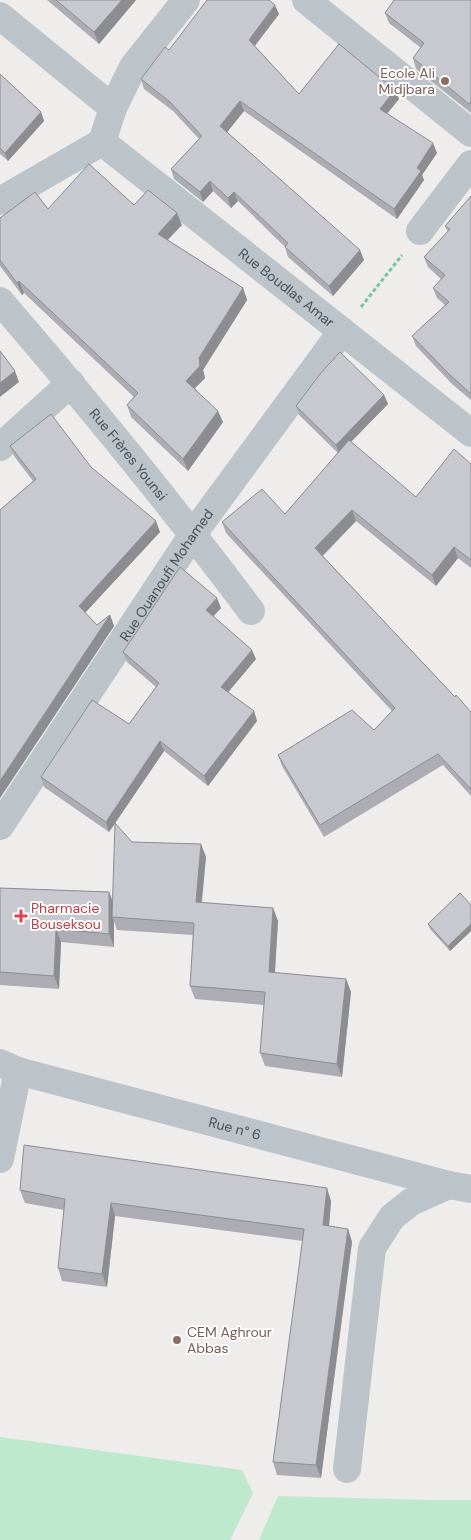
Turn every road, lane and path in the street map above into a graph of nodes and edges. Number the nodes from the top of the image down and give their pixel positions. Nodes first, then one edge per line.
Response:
1 (186, 0) edge
2 (306, 0) edge
3 (0, 16) edge
4 (113, 108) junction
5 (471, 133) edge
6 (102, 142) junction
7 (471, 164) edge
8 (0, 201) edge
9 (420, 231) joint
10 (0, 301) edge
11 (342, 331) junction
12 (71, 383) junction
13 (471, 433) edge
14 (0, 447) edge
15 (194, 534) junction
16 (251, 611) dead end
17 (0, 826) edge
18 (9, 1067) edge
19 (0, 1159) edge
20 (460, 1187) edge
21 (347, 1469) dead end

1 - 4 street
2 - 5 street
3 - 4 street
4 - 6 street
6 - 8 street
6 - 11 street, Rue Boudlas Amar
7 - 9 street
9 - 11 path
10 - 12 street, Rue Frères Younsi
11 - 13 street, Rue Boudlas Amar
11 - 15 street, Rue Ouanoufi Mohamed
12 - 14 street
12 - 15 street, Rue Frères Younsi
15 - 16 street, Rue Frères Younsi
15 - 17 street, Rue Ouanoufi Mohamed
18 - 19 street
18 - 20 street, Rue n° 6
20 - 21 street

